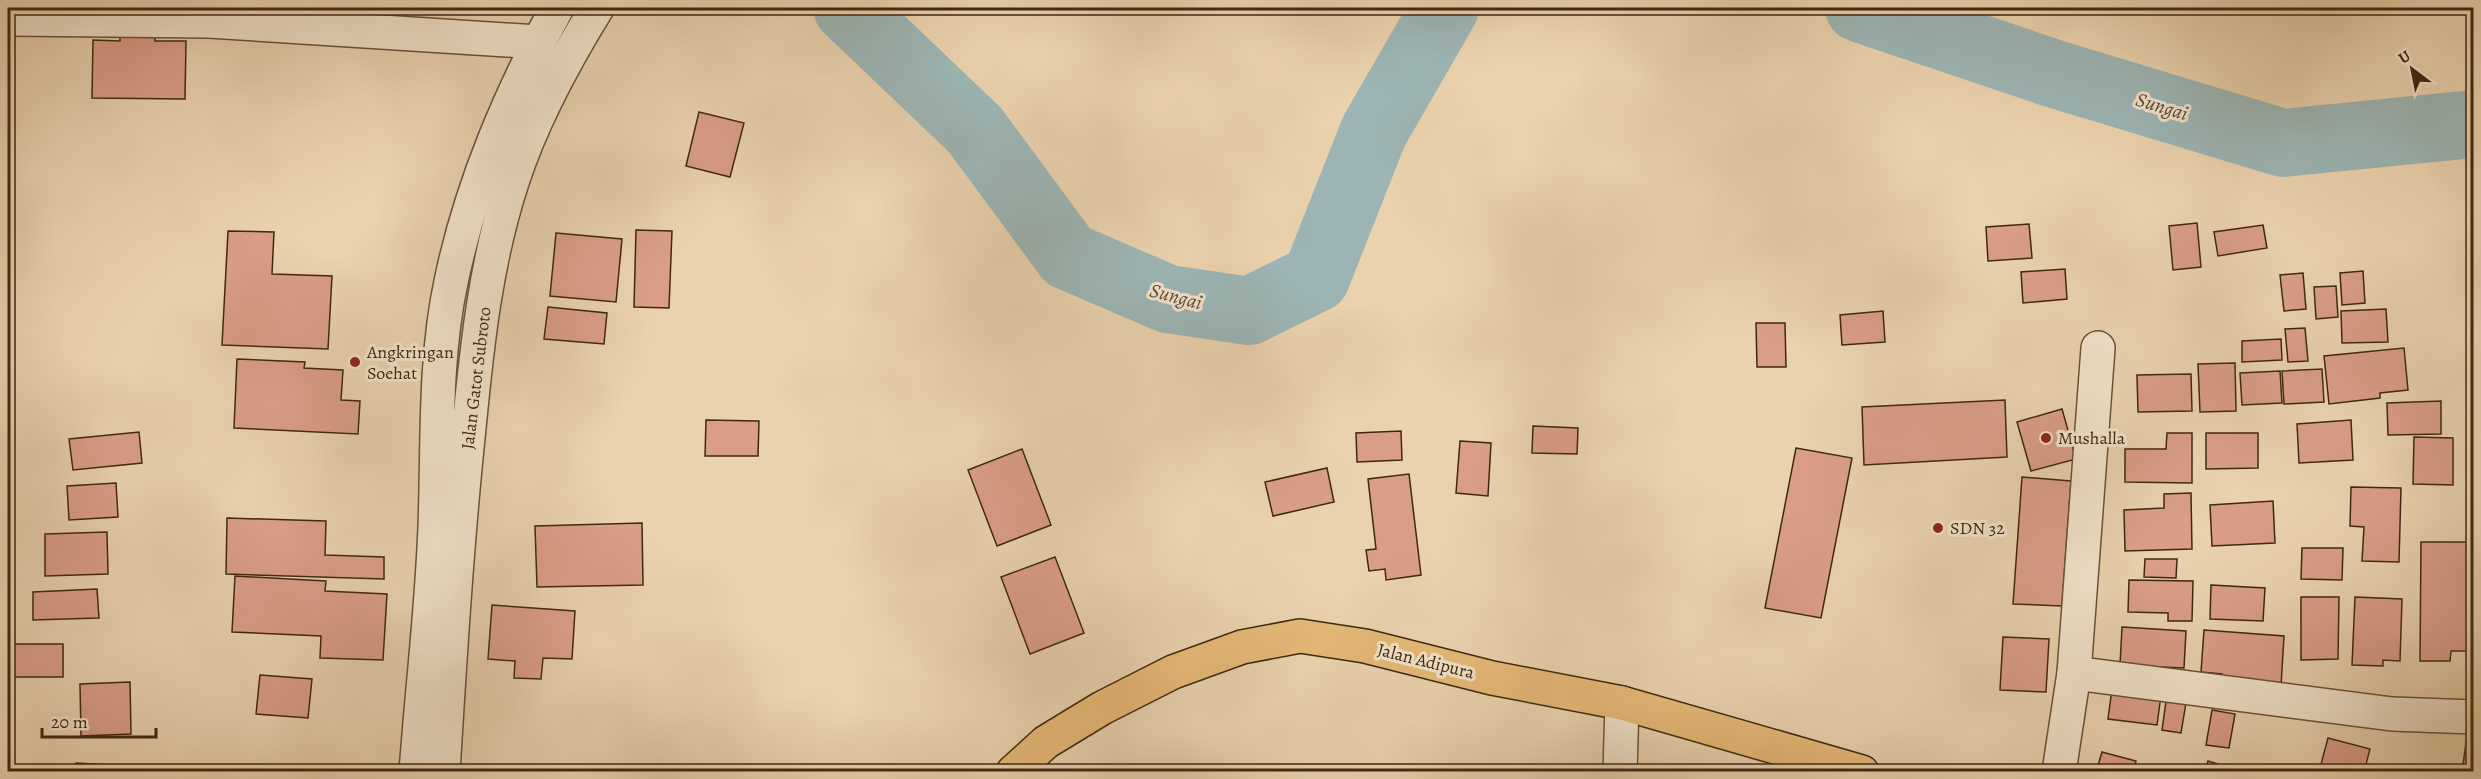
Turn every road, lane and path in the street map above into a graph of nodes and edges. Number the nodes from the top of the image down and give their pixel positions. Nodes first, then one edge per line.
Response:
1 (557, 8) edge
2 (597, 8) edge
3 (8, 19) edge
4 (538, 42) junction
5 (2098, 348) dead end
6 (446, 537) junction
7 (2074, 673) junction
8 (1622, 704) junction
9 (2474, 717) edge
10 (416, 771) edge
11 (443, 771) edge
12 (1013, 771) edge
13 (1620, 771) edge
14 (1862, 771) edge
15 (2059, 771) edge

1 - 4 street, Jalan Gatot Subroto
2 - 6 street, Jalan Gatot Subroto
3 - 4 street
4 - 6 street, Jalan Gatot Subroto
5 - 7 street
6 - 10 street, Jalan Gatot Subroto
6 - 11 street, Jalan Gatot Subroto
7 - 9 street
7 - 15 street
8 - 12 highway, Jalan Adipura
8 - 13 street
8 - 14 highway, Jalan Adipura

